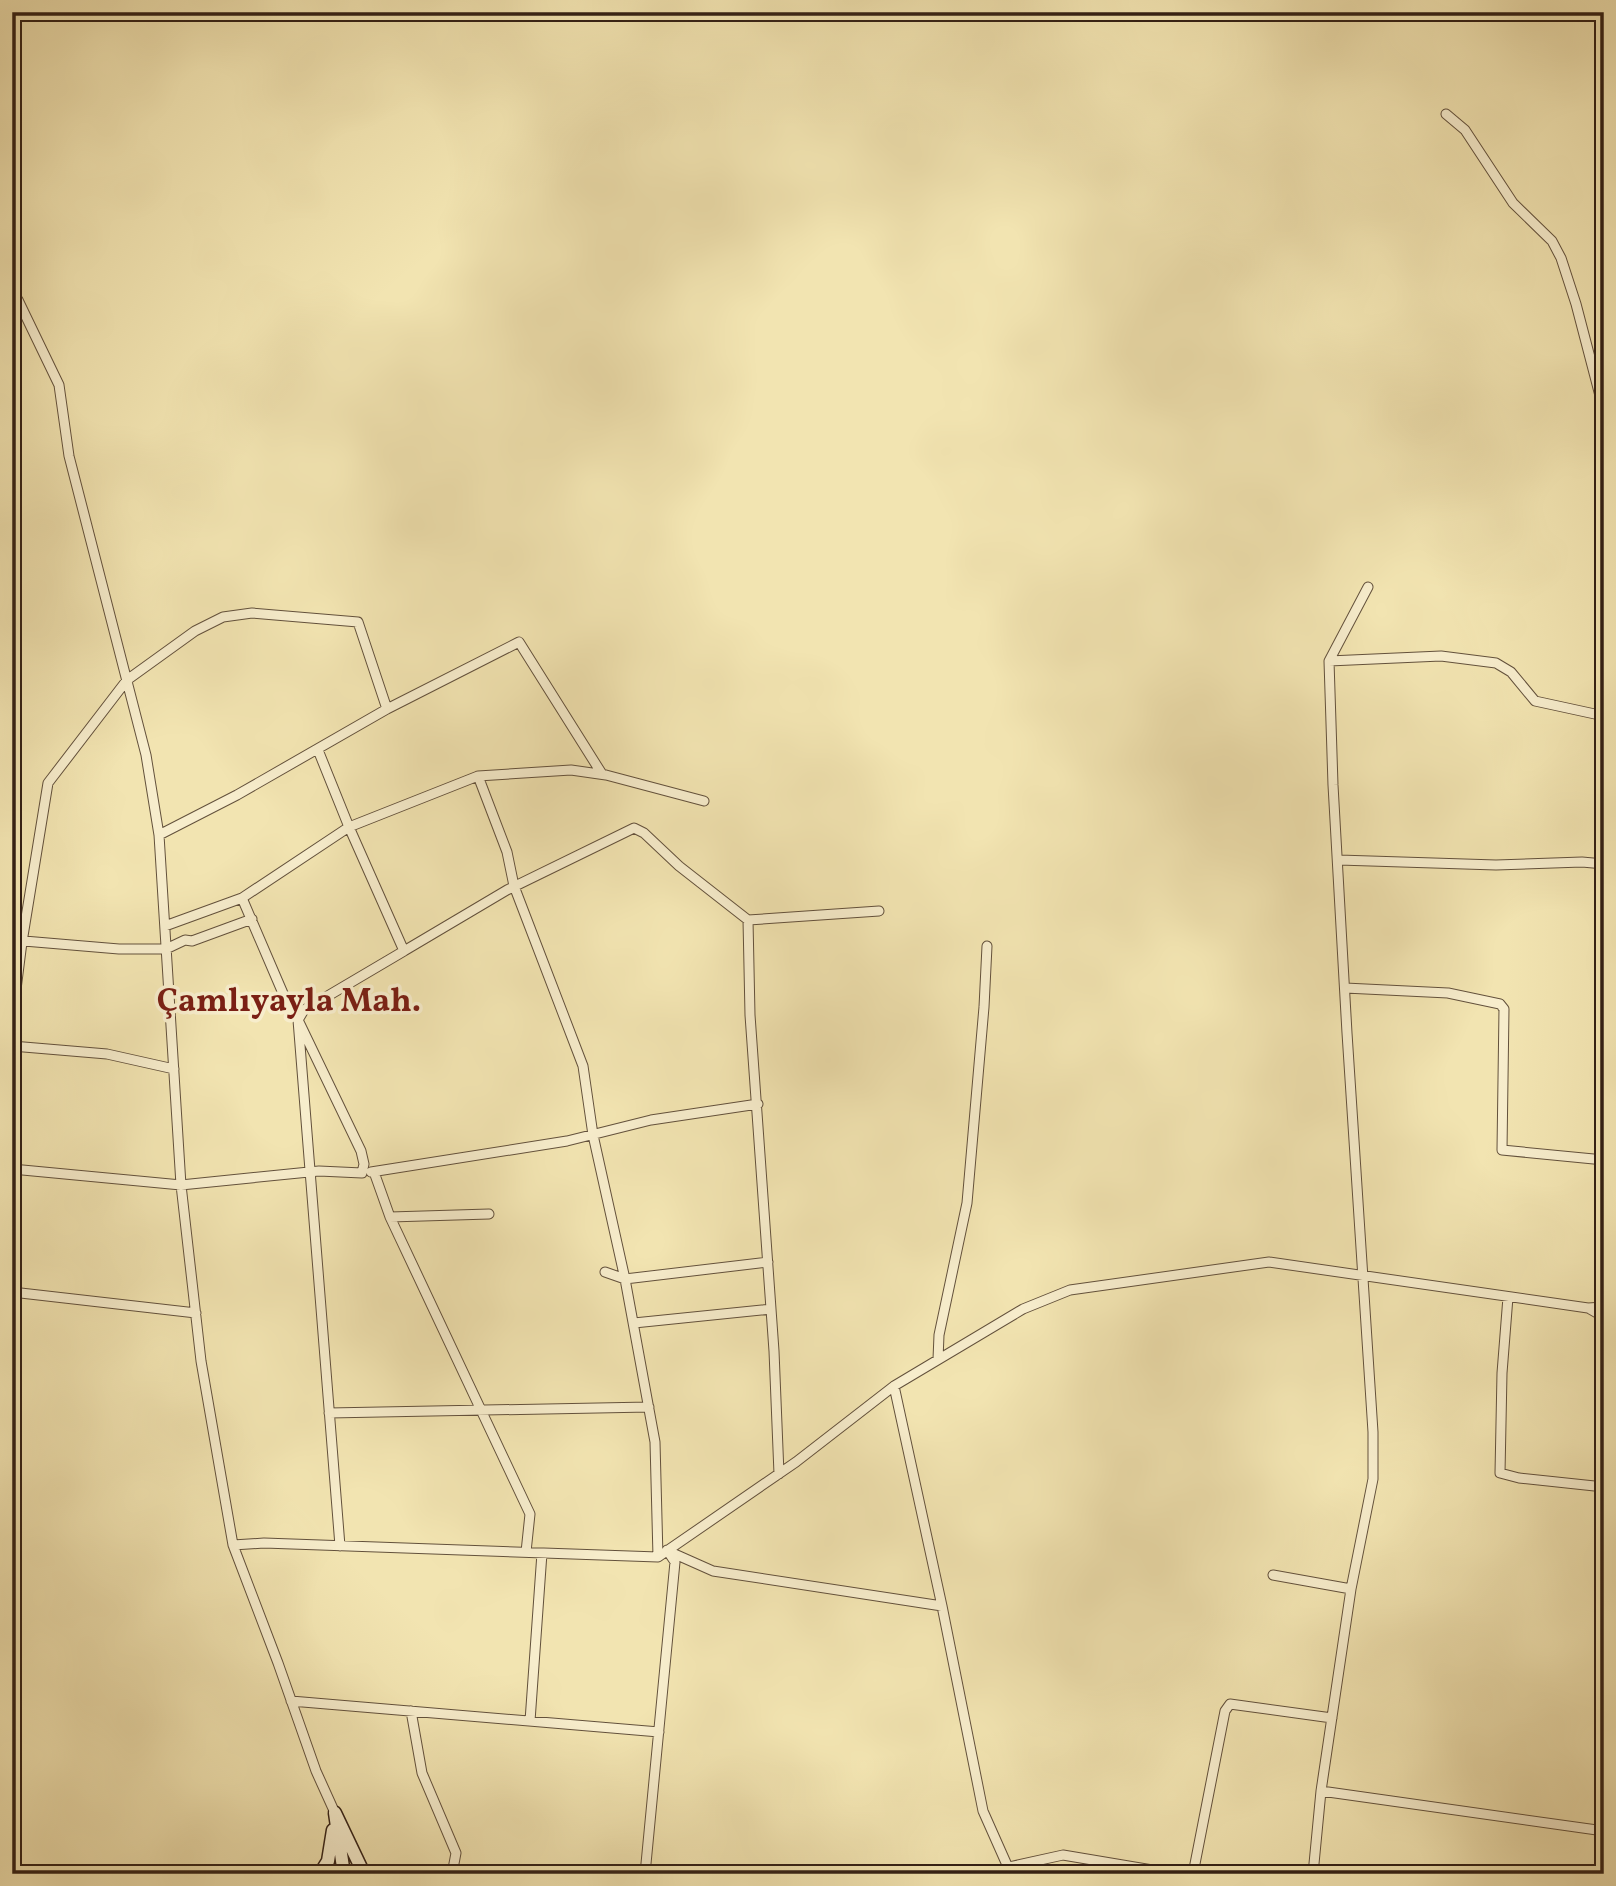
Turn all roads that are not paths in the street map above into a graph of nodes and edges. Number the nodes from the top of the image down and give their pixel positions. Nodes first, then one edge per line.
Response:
1 (1446, 114) dead end
2 (12, 295) edge
3 (1604, 411) edge
4 (1368, 587) dead end
5 (1329, 661) junction
6 (127, 680) junction
7 (387, 709) junction
8 (1604, 716) edge
9 (318, 750) junction
10 (602, 774) junction
11 (478, 776) junction
12 (704, 801) dead end
13 (349, 828) junction
14 (159, 835) junction
15 (1339, 860) junction
16 (1604, 864) edge
17 (514, 886) junction
18 (242, 898) junction
19 (879, 911) dead end
20 (252, 919) junction
21 (748, 920) junction
22 (165, 926) junction
23 (17, 941) edge
24 (987, 946) dead end
25 (166, 949) junction
26 (404, 951) junction
27 (1345, 988) junction
28 (298, 1020) junction
29 (12, 1021) edge
30 (12, 1046) edge
31 (174, 1069) junction
32 (758, 1104) junction
33 (593, 1135) junction
34 (1604, 1160) edge
35 (12, 1169) edge
36 (309, 1172) junction
37 (374, 1172) junction
38 (362, 1173) junction
39 (181, 1185) junction
40 (489, 1214) dead end
41 (390, 1217) junction
42 (768, 1262) junction
43 (605, 1272) dead end
44 (1362, 1276) junction
45 (625, 1279) junction
46 (12, 1292) edge
47 (1508, 1297) junction
48 (1604, 1307) edge
49 (1588, 1308) junction
50 (771, 1309) junction
51 (196, 1313) junction
52 (1604, 1317) edge
53 (634, 1323) junction
54 (938, 1359) junction
55 (894, 1386) junction
56 (649, 1407) junction
57 (480, 1409) junction
58 (329, 1413) junction
59 (779, 1474) junction
60 (1604, 1488) edge
61 (233, 1545) junction
62 (340, 1546) junction
63 (667, 1550) junction
64 (526, 1552) junction
65 (542, 1553) junction
66 (658, 1557) junction
67 (1273, 1575) dead end
68 (1351, 1589) junction
69 (942, 1606) junction
70 (291, 1701) junction
71 (411, 1711) junction
72 (1332, 1718) junction
73 (530, 1721) junction
74 (659, 1732) junction
75 (1321, 1791) junction
76 (335, 1813) junction
77 (1604, 1831) edge
78 (1010, 1871) edge
79 (320, 1874) edge
80 (344, 1874) edge
81 (363, 1874) edge
82 (452, 1874) edge
83 (645, 1874) edge
84 (998, 1874) edge
85 (1176, 1874) edge
86 (1193, 1874) edge
87 (1313, 1874) edge

1 - 3 street
2 - 6 street
4 - 5 street
5 - 8 street
5 - 15 street
6 - 7 street
6 - 14 street
6 - 23 street
7 - 9 street
7 - 10 street
9 - 13 street
9 - 14 street
10 - 11 street
10 - 12 street
11 - 13 street
11 - 17 street
13 - 18 street
13 - 26 street
14 - 22 street
15 - 16 street
15 - 27 street
17 - 21 street
17 - 26 street
17 - 33 street
18 - 20 street
18 - 22 street
19 - 21 street
20 - 25 street
20 - 28 street
21 - 32 street
22 - 25 street
23 - 25 street
23 - 29 street
24 - 54 street
25 - 31 street
26 - 28 street
27 - 34 street
27 - 44 street
28 - 36 street
28 - 38 street
30 - 31 street
31 - 39 street
32 - 33 street
32 - 42 street
33 - 37 street
33 - 45 street
35 - 39 street
36 - 38 street
36 - 39 street
36 - 58 street
37 - 38 street
37 - 41 street
39 - 51 street
40 - 41 street
41 - 57 street
42 - 45 street
42 - 50 street
43 - 45 street
44 - 47 street
44 - 54 street
44 - 68 street
45 - 53 street
46 - 51 street
47 - 49 street
47 - 60 street
48 - 49 street
49 - 52 street
50 - 53 street
50 - 59 street
51 - 61 street
53 - 56 street
54 - 55 street
55 - 59 street
55 - 69 street
56 - 57 street
56 - 66 street
57 - 58 street
57 - 64 street
58 - 62 street
59 - 63 street
61 - 62 street
61 - 70 street
62 - 64 street
63 - 66 street
63 - 69 street
63 - 74 street
64 - 65 street
65 - 66 street
65 - 73 street
67 - 68 street
68 - 72 street
69 - 78 street
70 - 71 street
70 - 76 street
71 - 73 street
71 - 82 street
72 - 75 street
72 - 86 street
73 - 74 street
74 - 83 street
75 - 77 street
75 - 87 street
76 - 79 street
76 - 80 street
76 - 81 street
78 - 84 street
78 - 85 street

